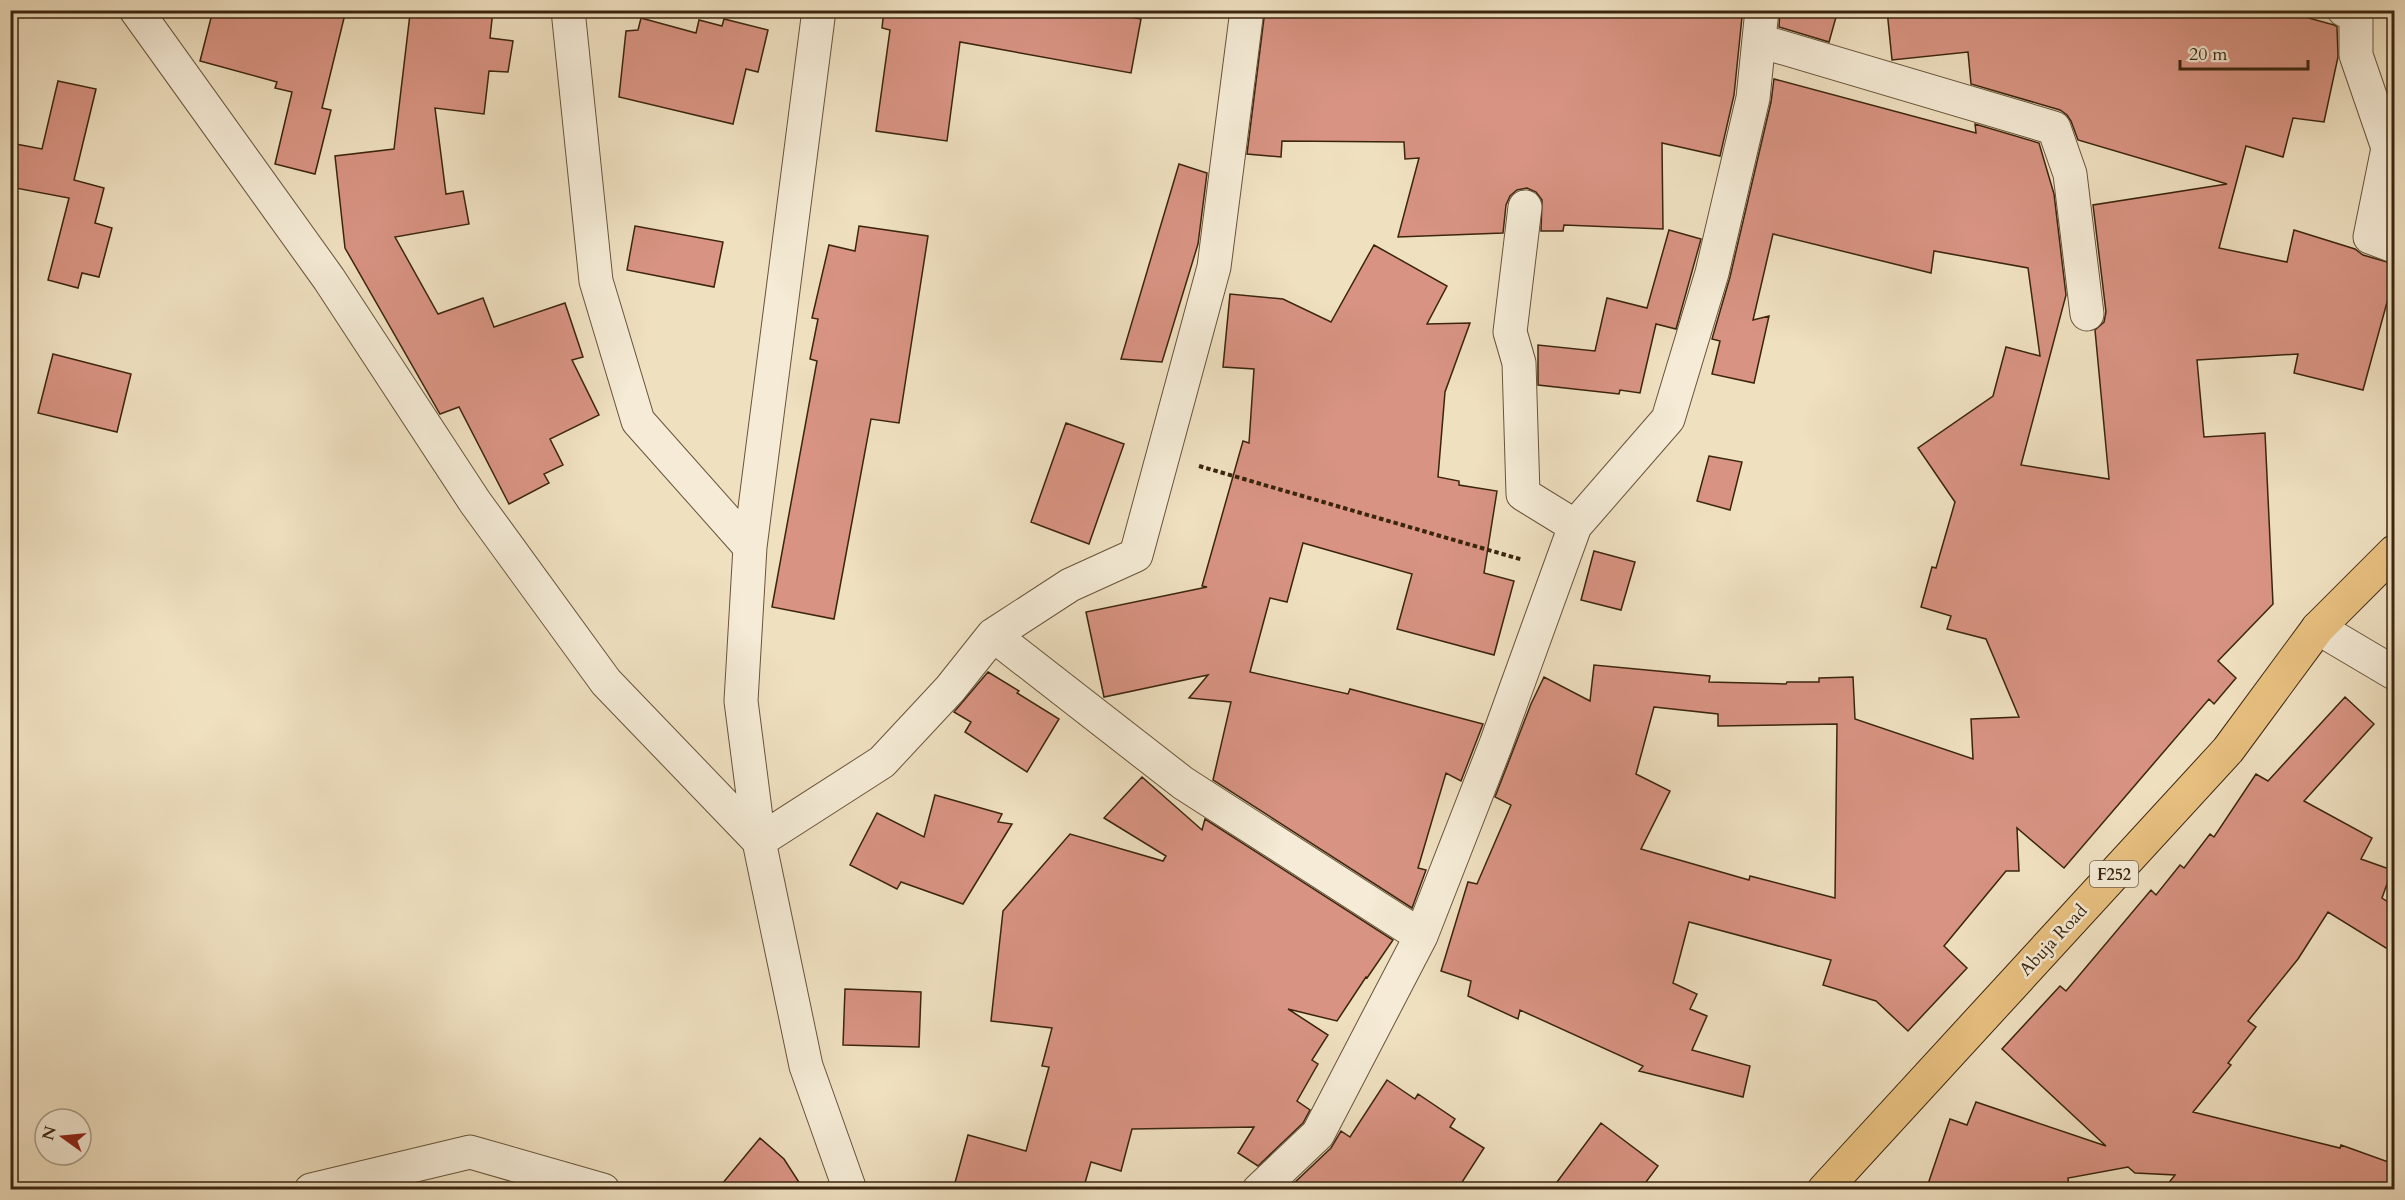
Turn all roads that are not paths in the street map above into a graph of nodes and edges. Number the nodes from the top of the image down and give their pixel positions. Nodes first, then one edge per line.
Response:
1 (136, 10) edge
2 (568, 10) edge
3 (819, 10) edge
4 (1247, 10) edge
5 (2352, 12) edge
6 (1761, 26) edge
7 (1525, 207) dead end
8 (2394, 246) edge
9 (2087, 314) dead end
10 (1575, 526) junction
11 (750, 548) junction
12 (2394, 552) edge
13 (2318, 628) junction
14 (993, 635) junction
15 (2394, 673) edge
16 (759, 842) junction
17 (1421, 936) junction
18 (311, 1190) edge
19 (603, 1190) edge
20 (850, 1190) edge
21 (1259, 1190) edge
22 (1824, 1190) edge

1 - 16 street
2 - 11 street
3 - 11 street
4 - 14 street
5 - 8 street
6 - 9 street
6 - 10 street
7 - 10 street
10 - 17 street
11 - 16 street
12 - 13 main road, Abuja Road / F252
13 - 15 street
13 - 22 main road, Abuja Road / F252
14 - 16 street
14 - 17 street
16 - 20 street
17 - 21 street
18 - 19 street

